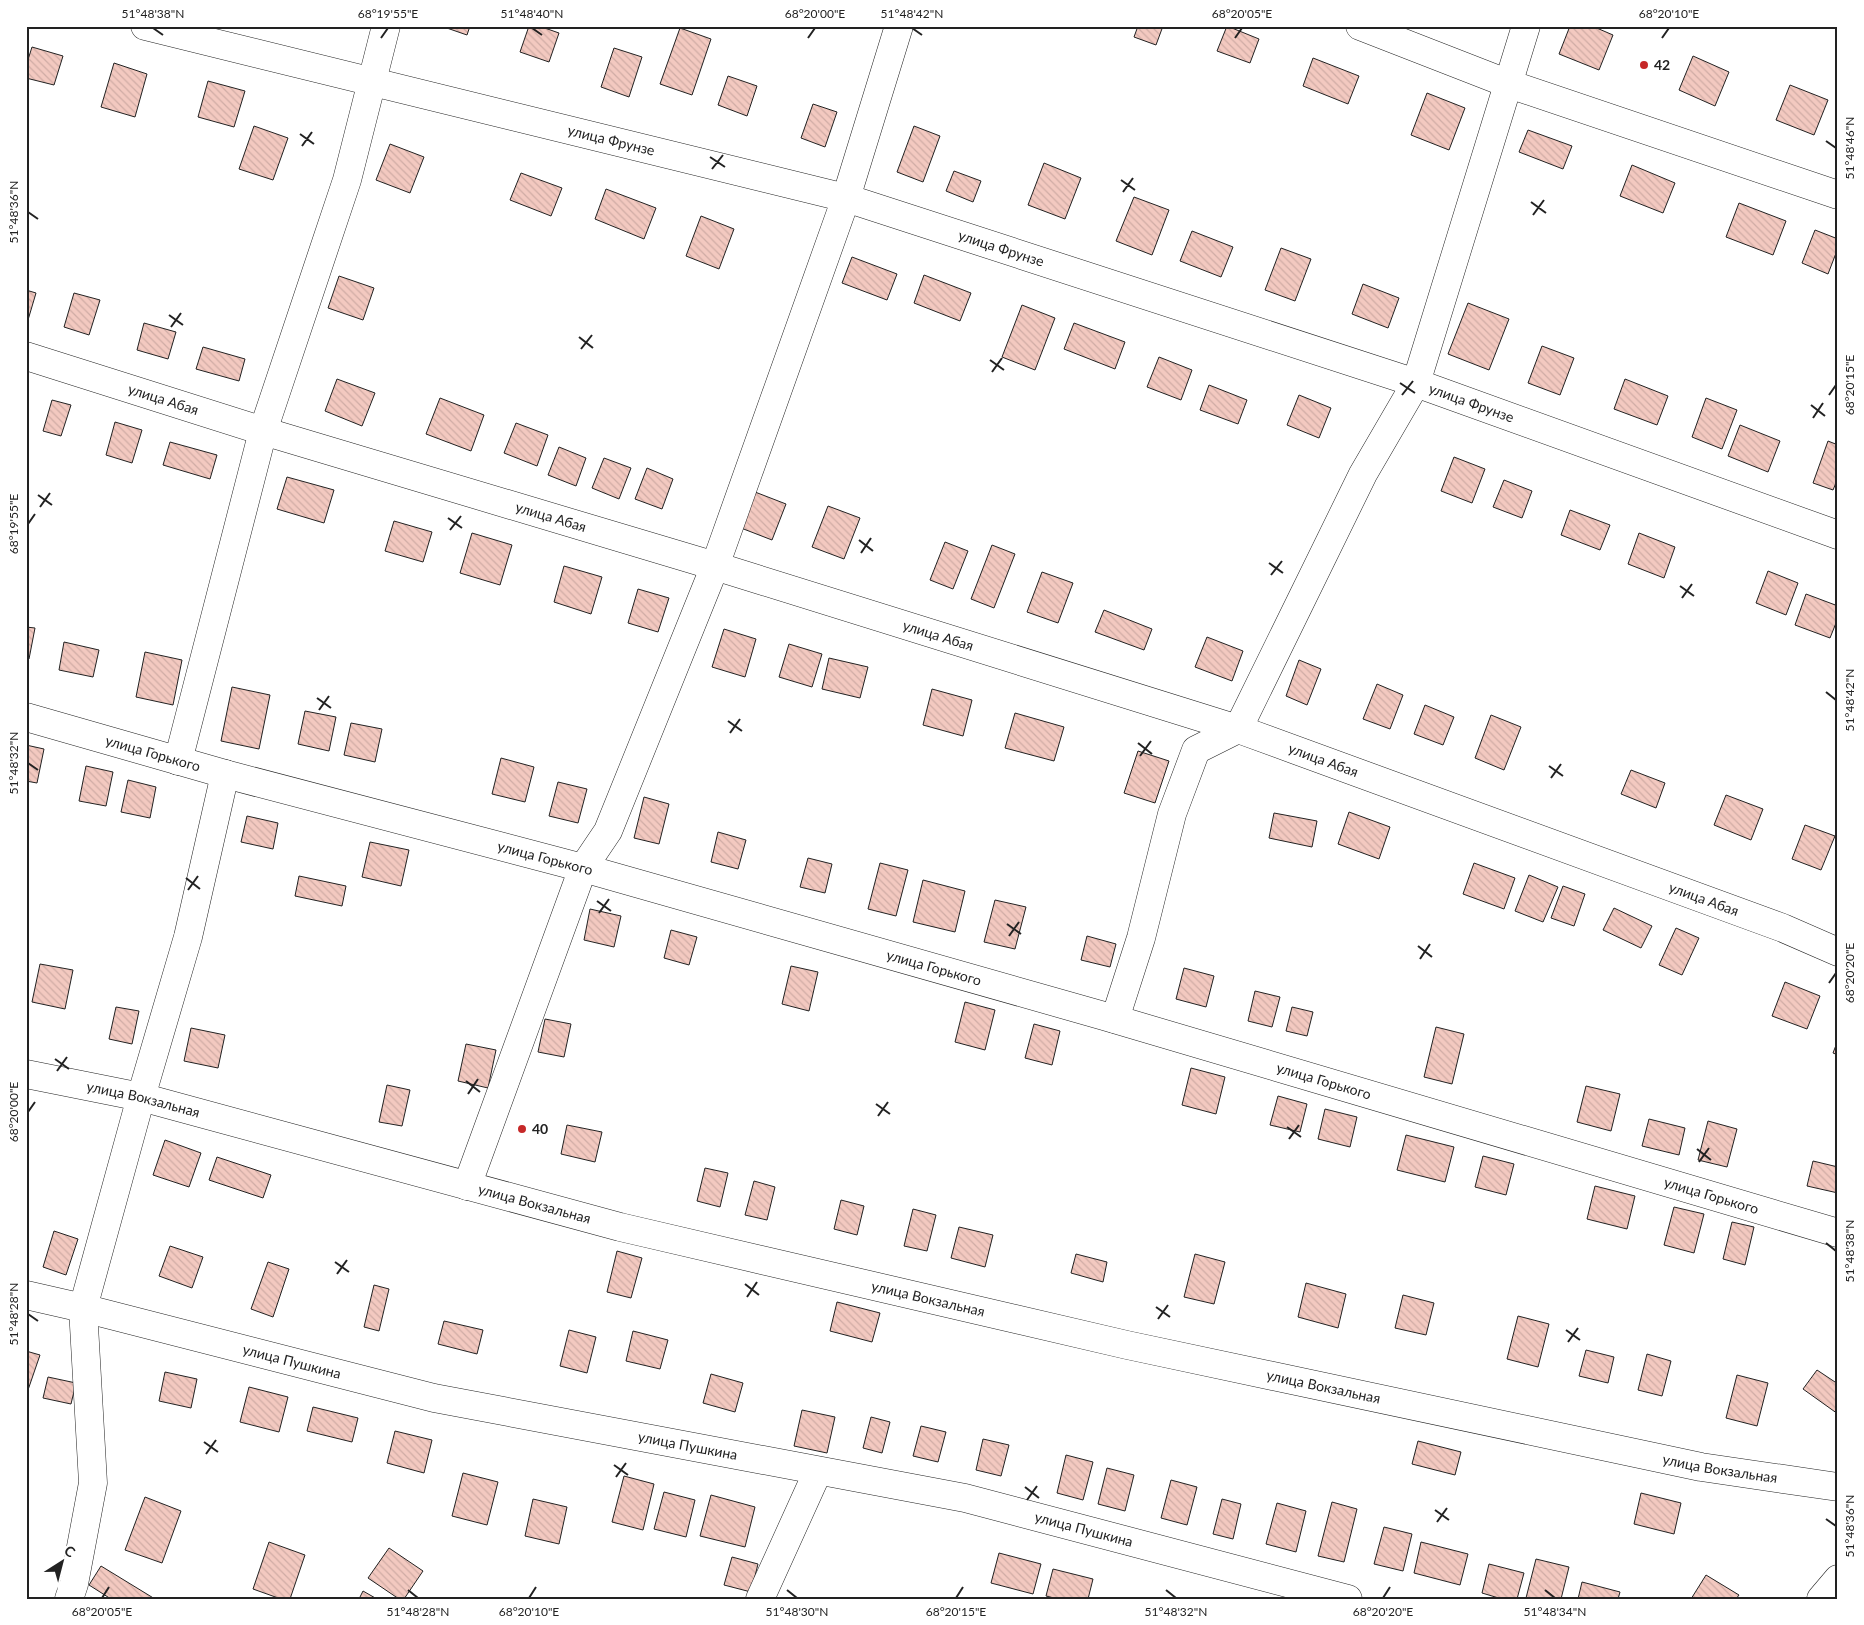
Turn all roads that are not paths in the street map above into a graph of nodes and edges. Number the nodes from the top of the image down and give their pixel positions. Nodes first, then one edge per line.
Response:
1 (145, 26) edge
2 (386, 26) edge
3 (899, 26) edge
4 (1360, 26) edge
5 (1526, 26) edge
6 (371, 81) junction
7 (1509, 84) junction
8 (1838, 195) edge
9 (846, 198) junction
10 (26, 356) edge
11 (1416, 383) junction
12 (263, 431) junction
13 (1838, 535) edge
14 (715, 566) junction
15 (26, 717) edge
16 (1238, 728) junction
17 (178, 761) junction
18 (225, 774) junction
19 (583, 868) junction
20 (1838, 952) edge
21 (1115, 1018) junction
22 (26, 1074) edge
23 (141, 1097) junction
24 (466, 1186) junction
25 (1838, 1233) edge
26 (26, 1295) edge
27 (83, 1308) junction
28 (818, 1470) junction
29 (1838, 1487) edge
30 (1838, 1579) edge
31 (68, 1599) edge
32 (760, 1599) edge
33 (1348, 1599) edge
34 (1821, 1599) edge

1 - 6 street, улица Фрунзе
2 - 6 street
3 - 9 street
4 - 7 street
5 - 7 street
6 - 9 street, улица Фрунзе
6 - 12 street
7 - 8 street
7 - 11 street
9 - 11 street, улица Фрунзе
9 - 14 street
10 - 12 street, улица Абая
11 - 13 street, улица Фрунзе
11 - 16 street
12 - 14 street, улица Абая
12 - 17 street
14 - 16 street, улица Абая
14 - 19 street
15 - 17 street, улица Горького
16 - 20 street, улица Абая
16 - 21 street
17 - 18 street, улица Горького
18 - 19 street, улица Горького
18 - 23 street
19 - 21 street, улица Горького
19 - 24 street
21 - 25 street, улица Горького
22 - 23 street, улица Вокзальная
23 - 24 street, улица Вокзальная
23 - 27 street
24 - 29 street, улица Вокзальная
26 - 27 street, улица Пушкина
27 - 28 street, улица Пушкина
27 - 31 street
28 - 32 street
28 - 33 street, улица Пушкина
30 - 34 street

